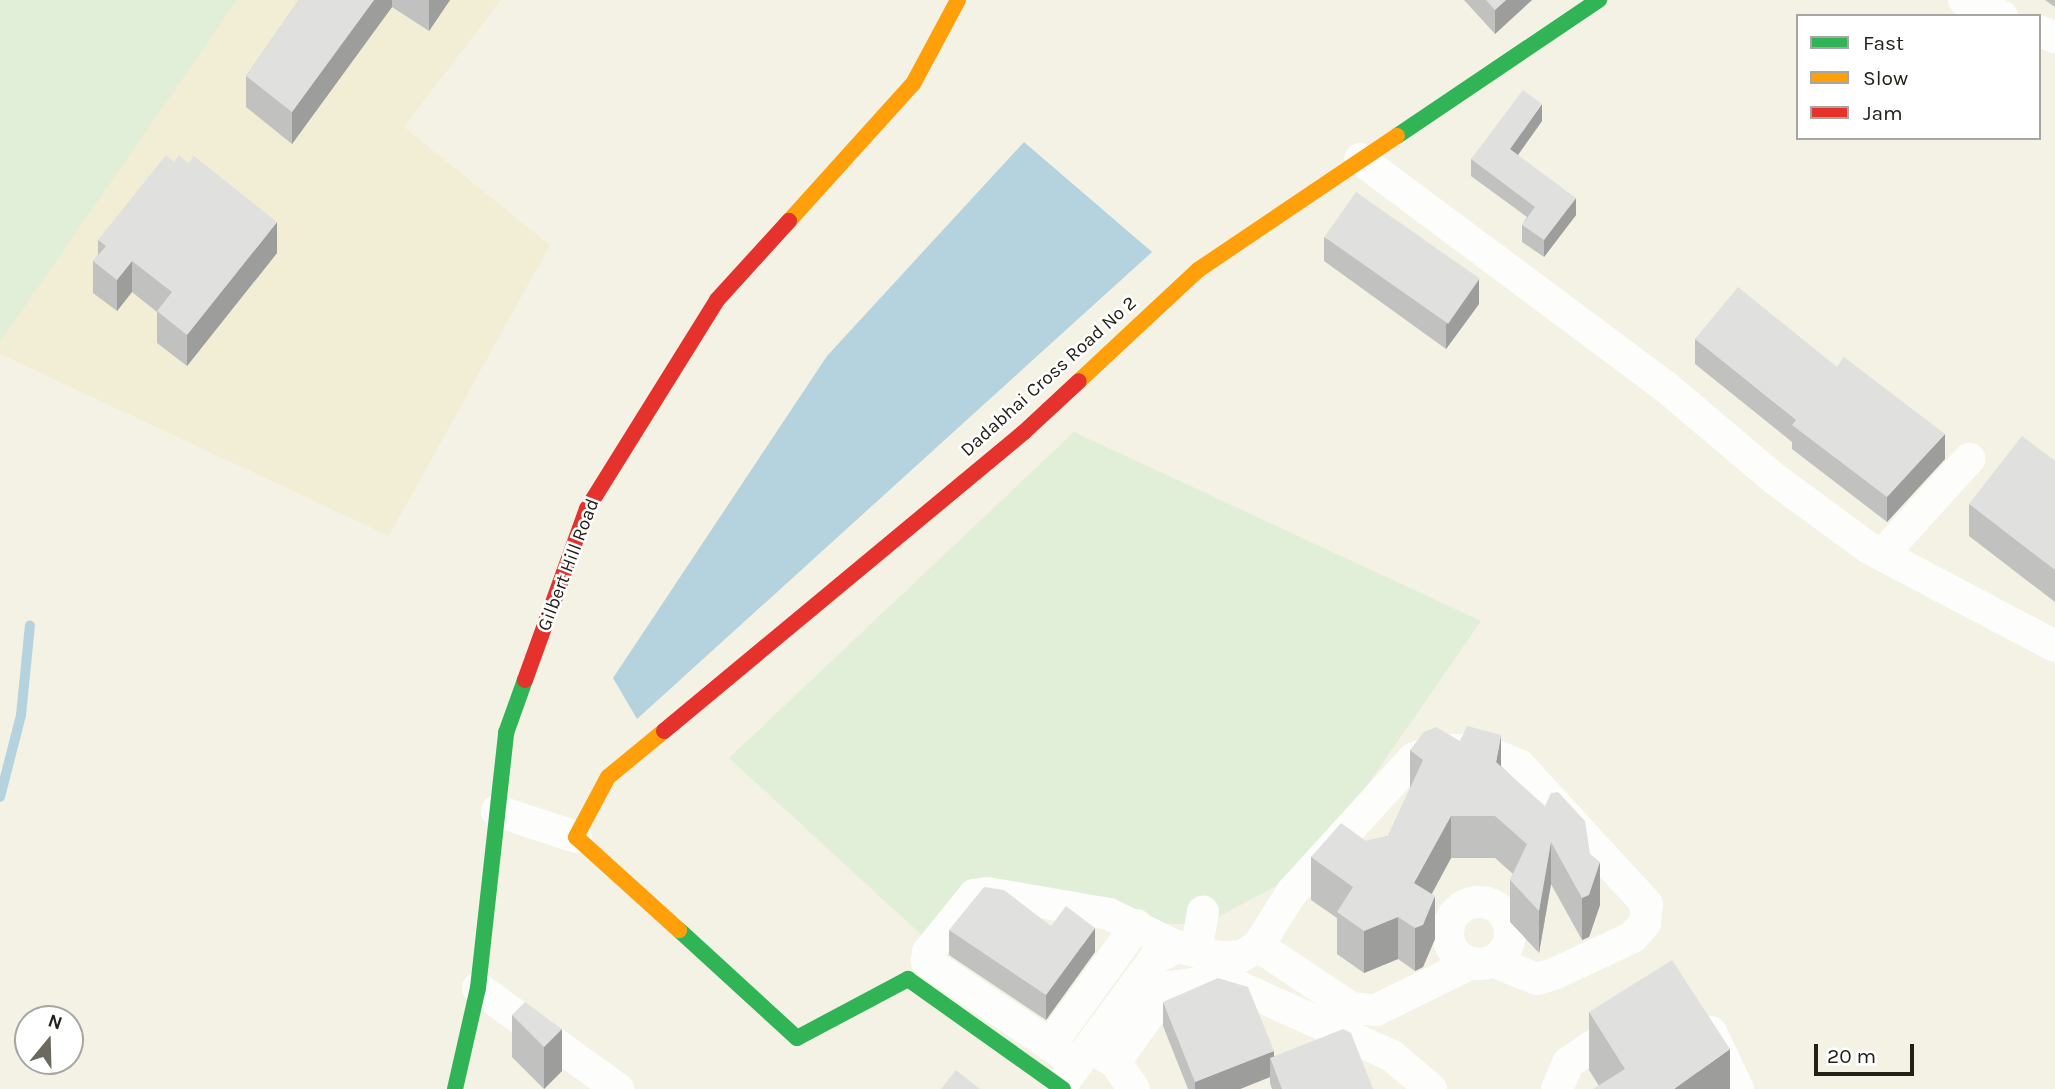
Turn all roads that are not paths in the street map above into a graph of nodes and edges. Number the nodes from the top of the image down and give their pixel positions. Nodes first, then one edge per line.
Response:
1 (958, 0) edge
2 (1599, 0) edge
3 (1965, 0) edge
4 (1997, 14) edge
5 (1360, 159) junction
6 (1969, 459) dead end
7 (1882, 555) junction
8 (2055, 646) edge
9 (497, 811) junction
10 (576, 837) junction
11 (1203, 912) dead end
12 (1137, 925) junction
13 (1258, 946) junction
14 (1187, 949) junction
15 (478, 988) junction
16 (1168, 988) junction
17 (1130, 992) junction
18 (1698, 1003) edge
19 (1078, 1008) junction
20 (1646, 1012) edge
21 (1051, 1045) junction
22 (1084, 1063) edge
23 (455, 1089) edge
24 (618, 1089) edge
25 (1134, 1089) edge
26 (1432, 1089) edge
27 (1557, 1089) edge
28 (1738, 1089) edge

1 - 9 street, Gilbert Hill Road
2 - 5 street, Dadabhai Cross Road No 2
3 - 4 street
5 - 7 street
5 - 10 street, Dadabhai Cross Road No 2
6 - 7 street
7 - 8 street
9 - 10 street
9 - 15 street, Gilbert Hill Road
10 - 22 street
11 - 14 street
12 - 14 street
12 - 19 street
12 - 21 street
13 - 13 street
13 - 14 street
14 - 17 street
15 - 23 street, Gilbert Hill Road
15 - 24 street
16 - 17 street
16 - 22 street
16 - 26 street
17 - 22 street
18 - 28 street
19 - 21 street
19 - 22 street
20 - 27 street
21 - 22 street
22 - 25 street

